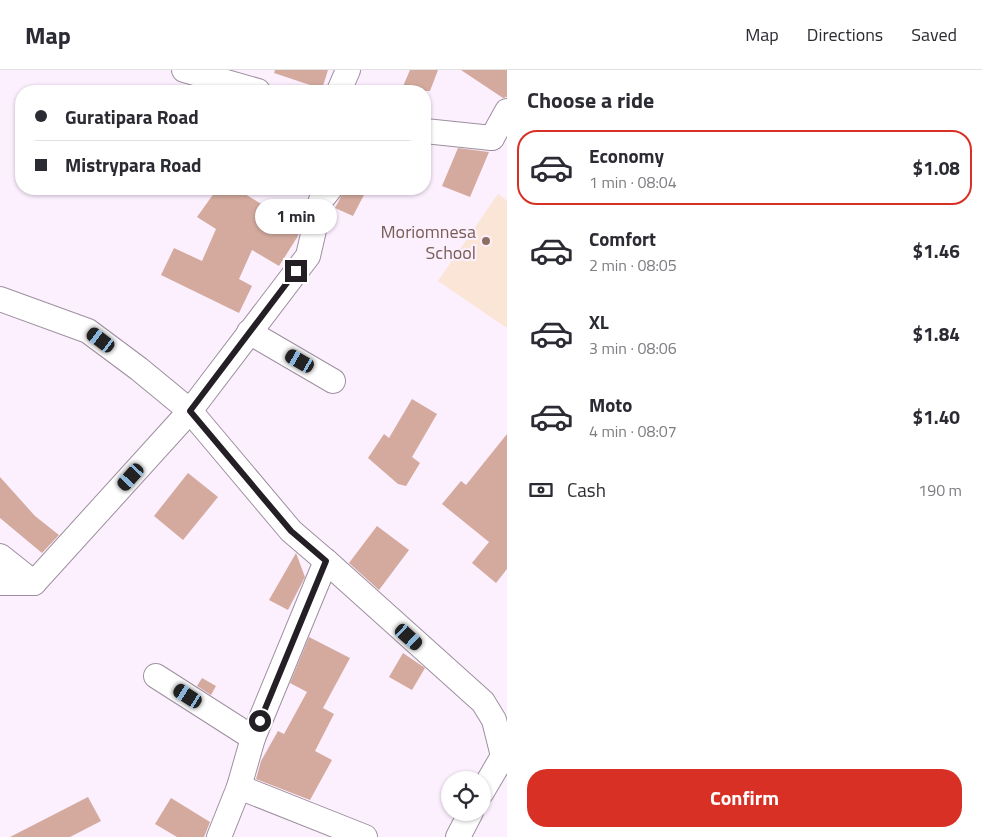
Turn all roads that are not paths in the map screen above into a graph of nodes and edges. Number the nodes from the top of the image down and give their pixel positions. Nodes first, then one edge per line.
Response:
1 (184, 70) edge
2 (348, 70) edge
3 (208, 73) edge
4 (241, 85) edge
5 (342, 85) edge
6 (507, 111) edge
7 (431, 132) edge
8 (499, 144) edge
9 (325, 195) edge
10 (0, 299) edge
11 (249, 332) junction
12 (333, 381) dead end
13 (190, 411) junction
14 (0, 556) edge
15 (326, 561) junction
16 (0, 583) edge
17 (34, 583) junction
18 (156, 676) dead end
19 (253, 738) junction
20 (505, 758) edge
21 (491, 779) edge
22 (239, 787) junction
23 (466, 821) edge
24 (219, 837) edge
25 (365, 837) edge
26 (458, 837) edge

1 - 3 street
2 - 5 street
3 - 4 street
6 - 8 street
7 - 8 street
9 - 11 street
10 - 13 street
11 - 12 street
11 - 13 street
13 - 15 street
13 - 17 street
14 - 17 street
15 - 19 street
15 - 20 street
16 - 17 street
18 - 19 street
19 - 22 street
20 - 21 street
22 - 24 street
22 - 25 street
23 - 26 street

